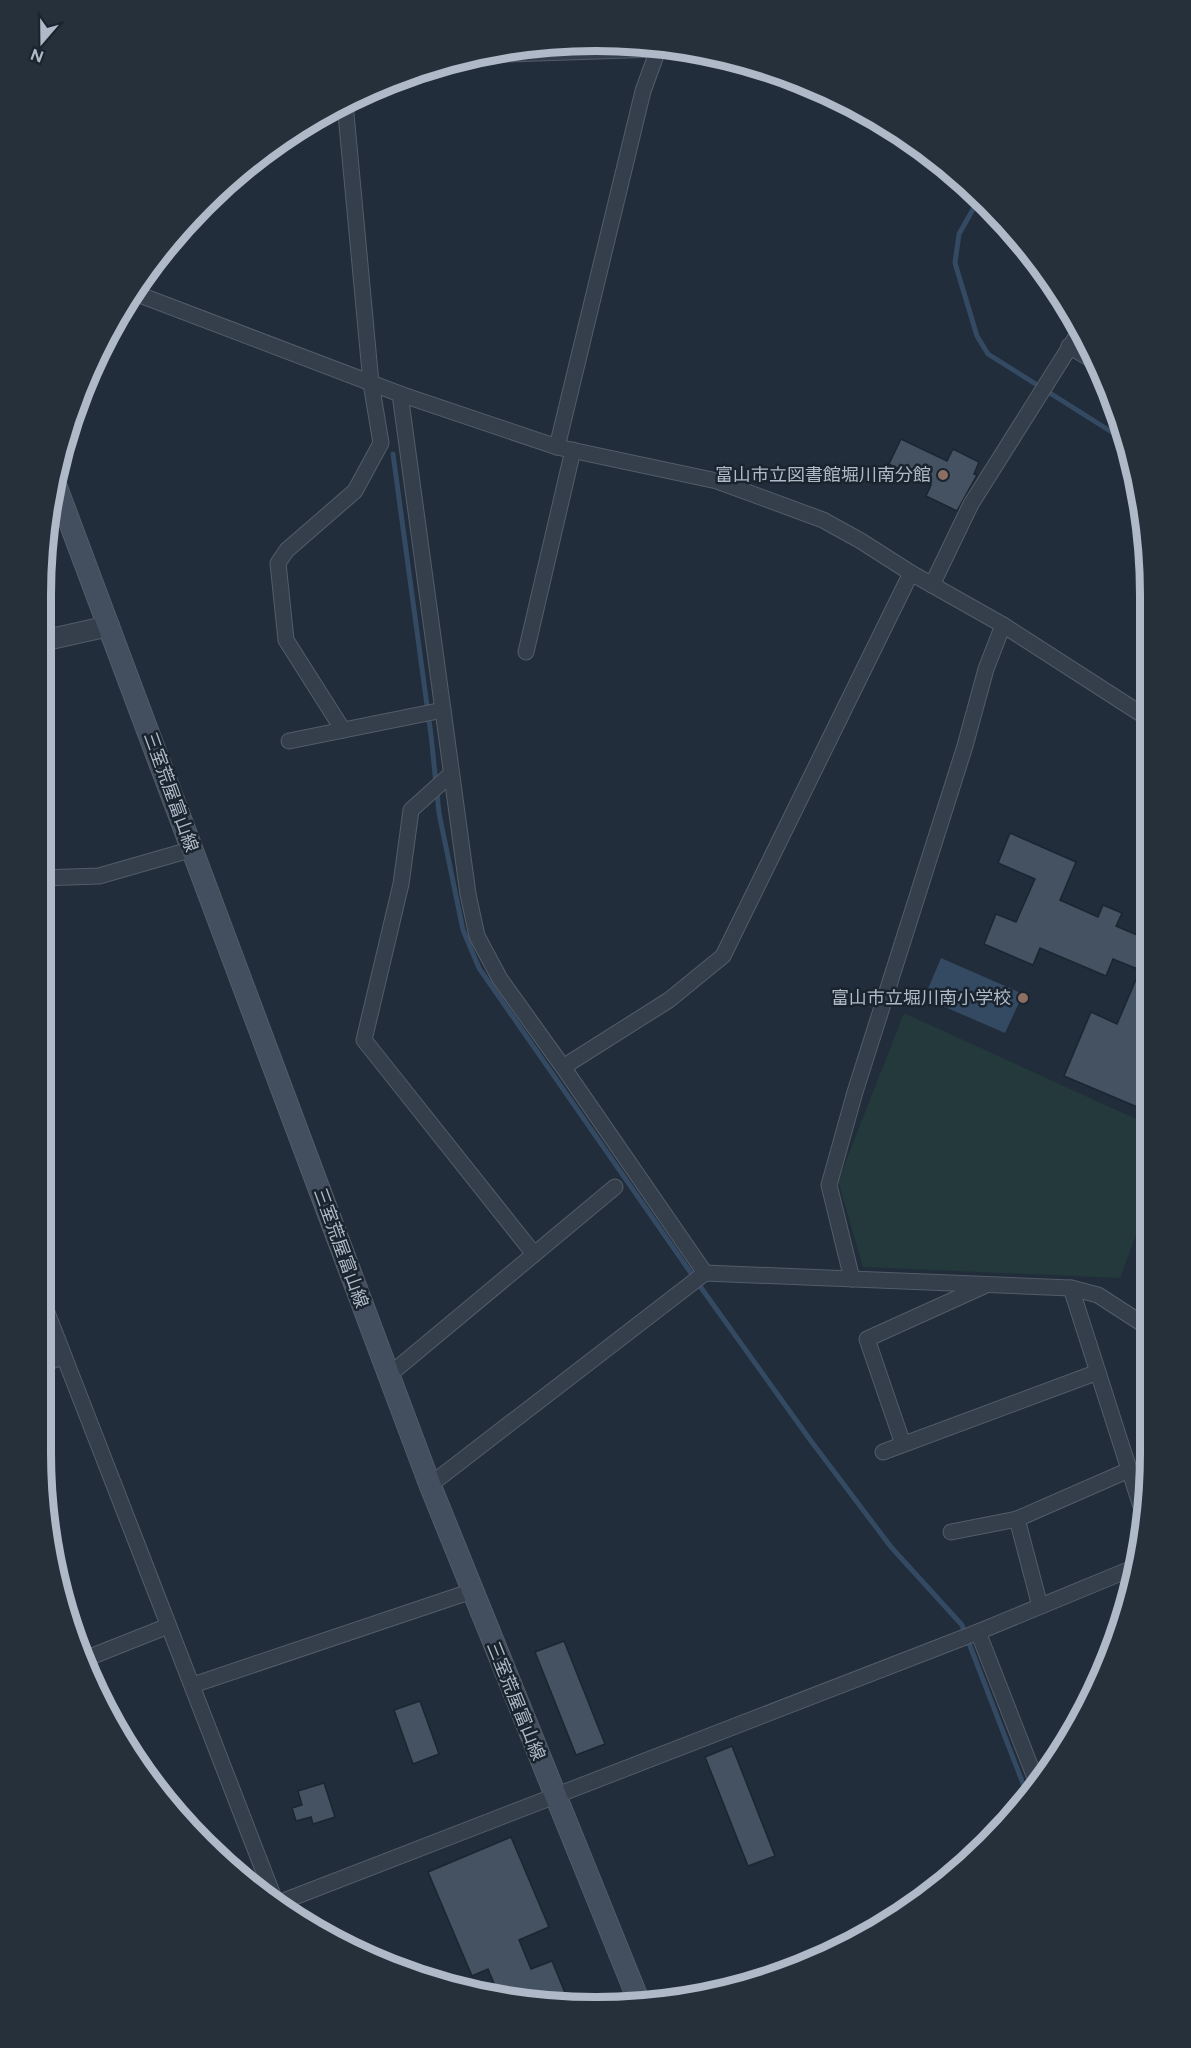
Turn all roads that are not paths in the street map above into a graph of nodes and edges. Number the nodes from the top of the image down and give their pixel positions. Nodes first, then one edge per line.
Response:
1 (656, 55) edge
2 (346, 112) edge
3 (141, 296) edge
4 (1075, 338) edge
5 (1069, 346) junction
6 (1084, 356) edge
7 (371, 383) junction
8 (400, 394) junction
9 (557, 447) junction
10 (573, 450) junction
11 (60, 496) edge
12 (911, 573) junction
13 (932, 585) junction
14 (1003, 625) junction
15 (110, 626) junction
16 (51, 639) edge
17 (526, 652) dead end
18 (443, 710) junction
19 (1140, 713) edge
20 (343, 730) junction
21 (289, 741) dead end
22 (452, 774) junction
23 (193, 849) junction
24 (51, 878) edge
25 (564, 1067) junction
26 (615, 1186) dead end
27 (534, 1254) junction
28 (705, 1273) junction
29 (852, 1279) junction
30 (988, 1284) junction
31 (1071, 1288) junction
32 (1140, 1322) edge
33 (51, 1323) edge
34 (64, 1356) junction
35 (51, 1361) edge
36 (1098, 1372) junction
37 (389, 1375) junction
38 (903, 1444) junction
39 (882, 1452) dead end
40 (1129, 1470) junction
41 (430, 1485) junction
42 (1138, 1497) edge
43 (1017, 1519) junction
44 (951, 1532) dead end
45 (1127, 1571) edge
46 (472, 1591) junction
47 (1040, 1606) junction
48 (168, 1626) junction
49 (978, 1632) junction
50 (90, 1657) edge
51 (193, 1685) junction
52 (1034, 1775) edge
53 (555, 1796) junction
54 (270, 1888) edge
55 (286, 1900) edge
56 (636, 1995) edge

1 - 9 street
2 - 7 street
3 - 7 street
4 - 5 street
5 - 6 street
5 - 13 street
7 - 8 street
7 - 20 street
8 - 9 street
8 - 18 street
9 - 10 street
10 - 12 street
10 - 17 street
11 - 15 main road, 三室荒屋富山線
12 - 13 street
12 - 25 street
13 - 14 street
14 - 19 street
14 - 29 street
15 - 16 street
15 - 23 main road, 三室荒屋富山線
18 - 20 street
18 - 22 street
20 - 21 street
22 - 25 street
22 - 27 street
23 - 24 street
23 - 37 main road, 三室荒屋富山線
25 - 28 street
26 - 27 street
27 - 37 street
28 - 29 street
28 - 41 street
29 - 30 street
30 - 31 street
30 - 38 street
31 - 32 street
31 - 36 street
33 - 34 street
34 - 35 street
34 - 48 street
36 - 38 street
36 - 40 street
37 - 41 main road, 三室荒屋富山線
38 - 39 street
40 - 42 street
40 - 43 street
41 - 46 main road, 三室荒屋富山線
43 - 44 street
43 - 47 street
45 - 47 street
46 - 51 street
46 - 53 main road, 三室荒屋富山線
47 - 49 street
48 - 50 street
48 - 51 street
49 - 52 street
49 - 53 street
51 - 54 street
53 - 55 street
53 - 56 main road, 三室荒屋富山線

